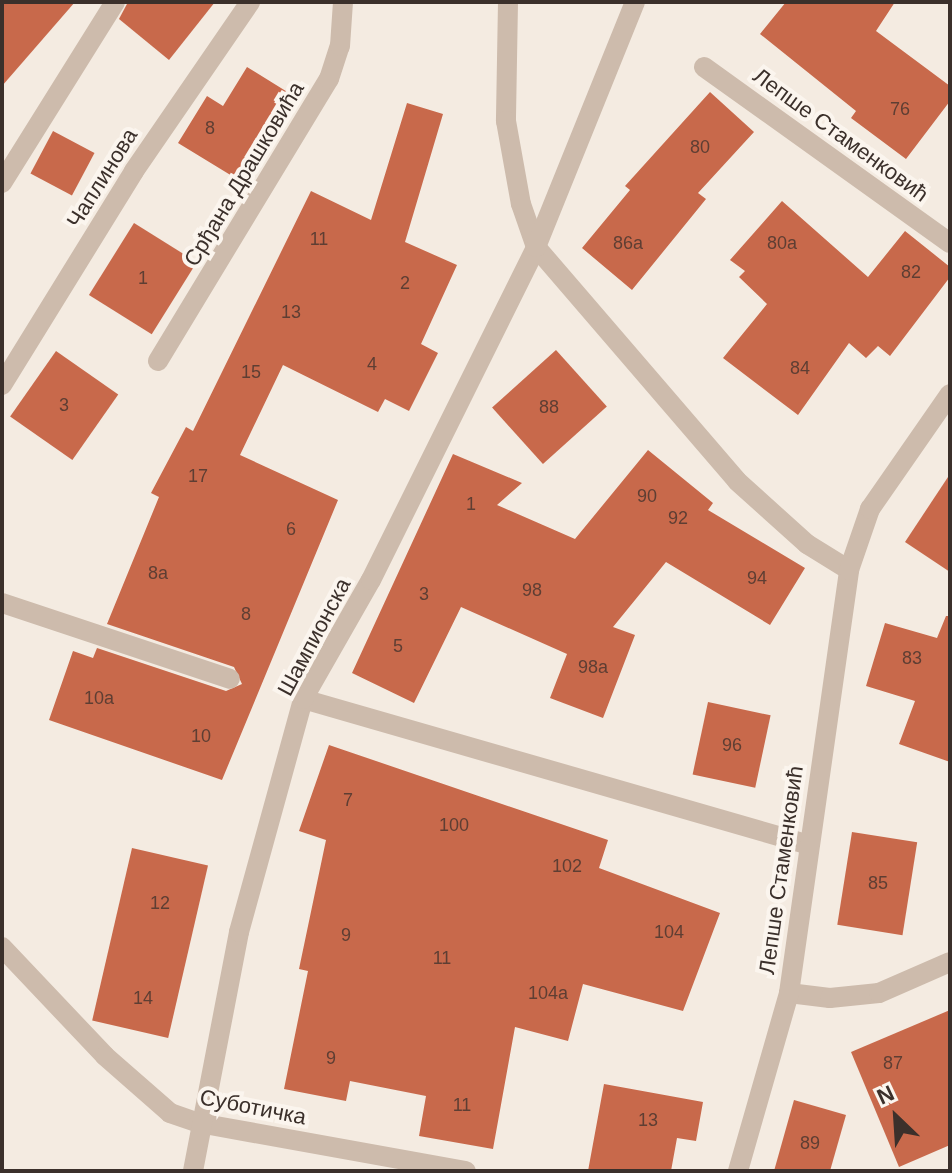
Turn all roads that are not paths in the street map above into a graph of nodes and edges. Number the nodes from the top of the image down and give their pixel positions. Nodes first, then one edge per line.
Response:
1 (115, 2) edge
2 (250, 2) edge
3 (343, 2) edge
4 (508, 2) edge
5 (635, 2) edge
6 (704, 67) dead end
7 (2, 183) edge
8 (950, 243) edge
9 (536, 247) junction
10 (158, 361) dead end
11 (2, 385) edge
12 (950, 394) edge
13 (849, 570) junction
14 (2, 603) edge
15 (230, 679) dead end
16 (303, 699) junction
17 (806, 844) junction
18 (2, 947) edge
19 (950, 962) edge
20 (789, 993) junction
21 (199, 1123) junction
22 (193, 1171) edge
23 (466, 1171) edge
24 (738, 1171) edge

1 - 7 street
2 - 11 street, Чаплинова
3 - 10 street, Срђана Драшковића
4 - 9 street
5 - 9 street, Шампионска
6 - 8 street, Лепше Стаменковић
9 - 13 street
9 - 16 street, Шампионска
12 - 13 street, Лепше Стаменковић
13 - 17 street, Лепше Стаменковић
14 - 15 street
16 - 17 street
16 - 21 street, Шампионска
17 - 20 street, Лепше Стаменковић
18 - 21 street, Суботичка
19 - 20 street
20 - 24 street, Лепше Стаменковић
21 - 22 street, Шампионска
21 - 23 street, Суботичка

